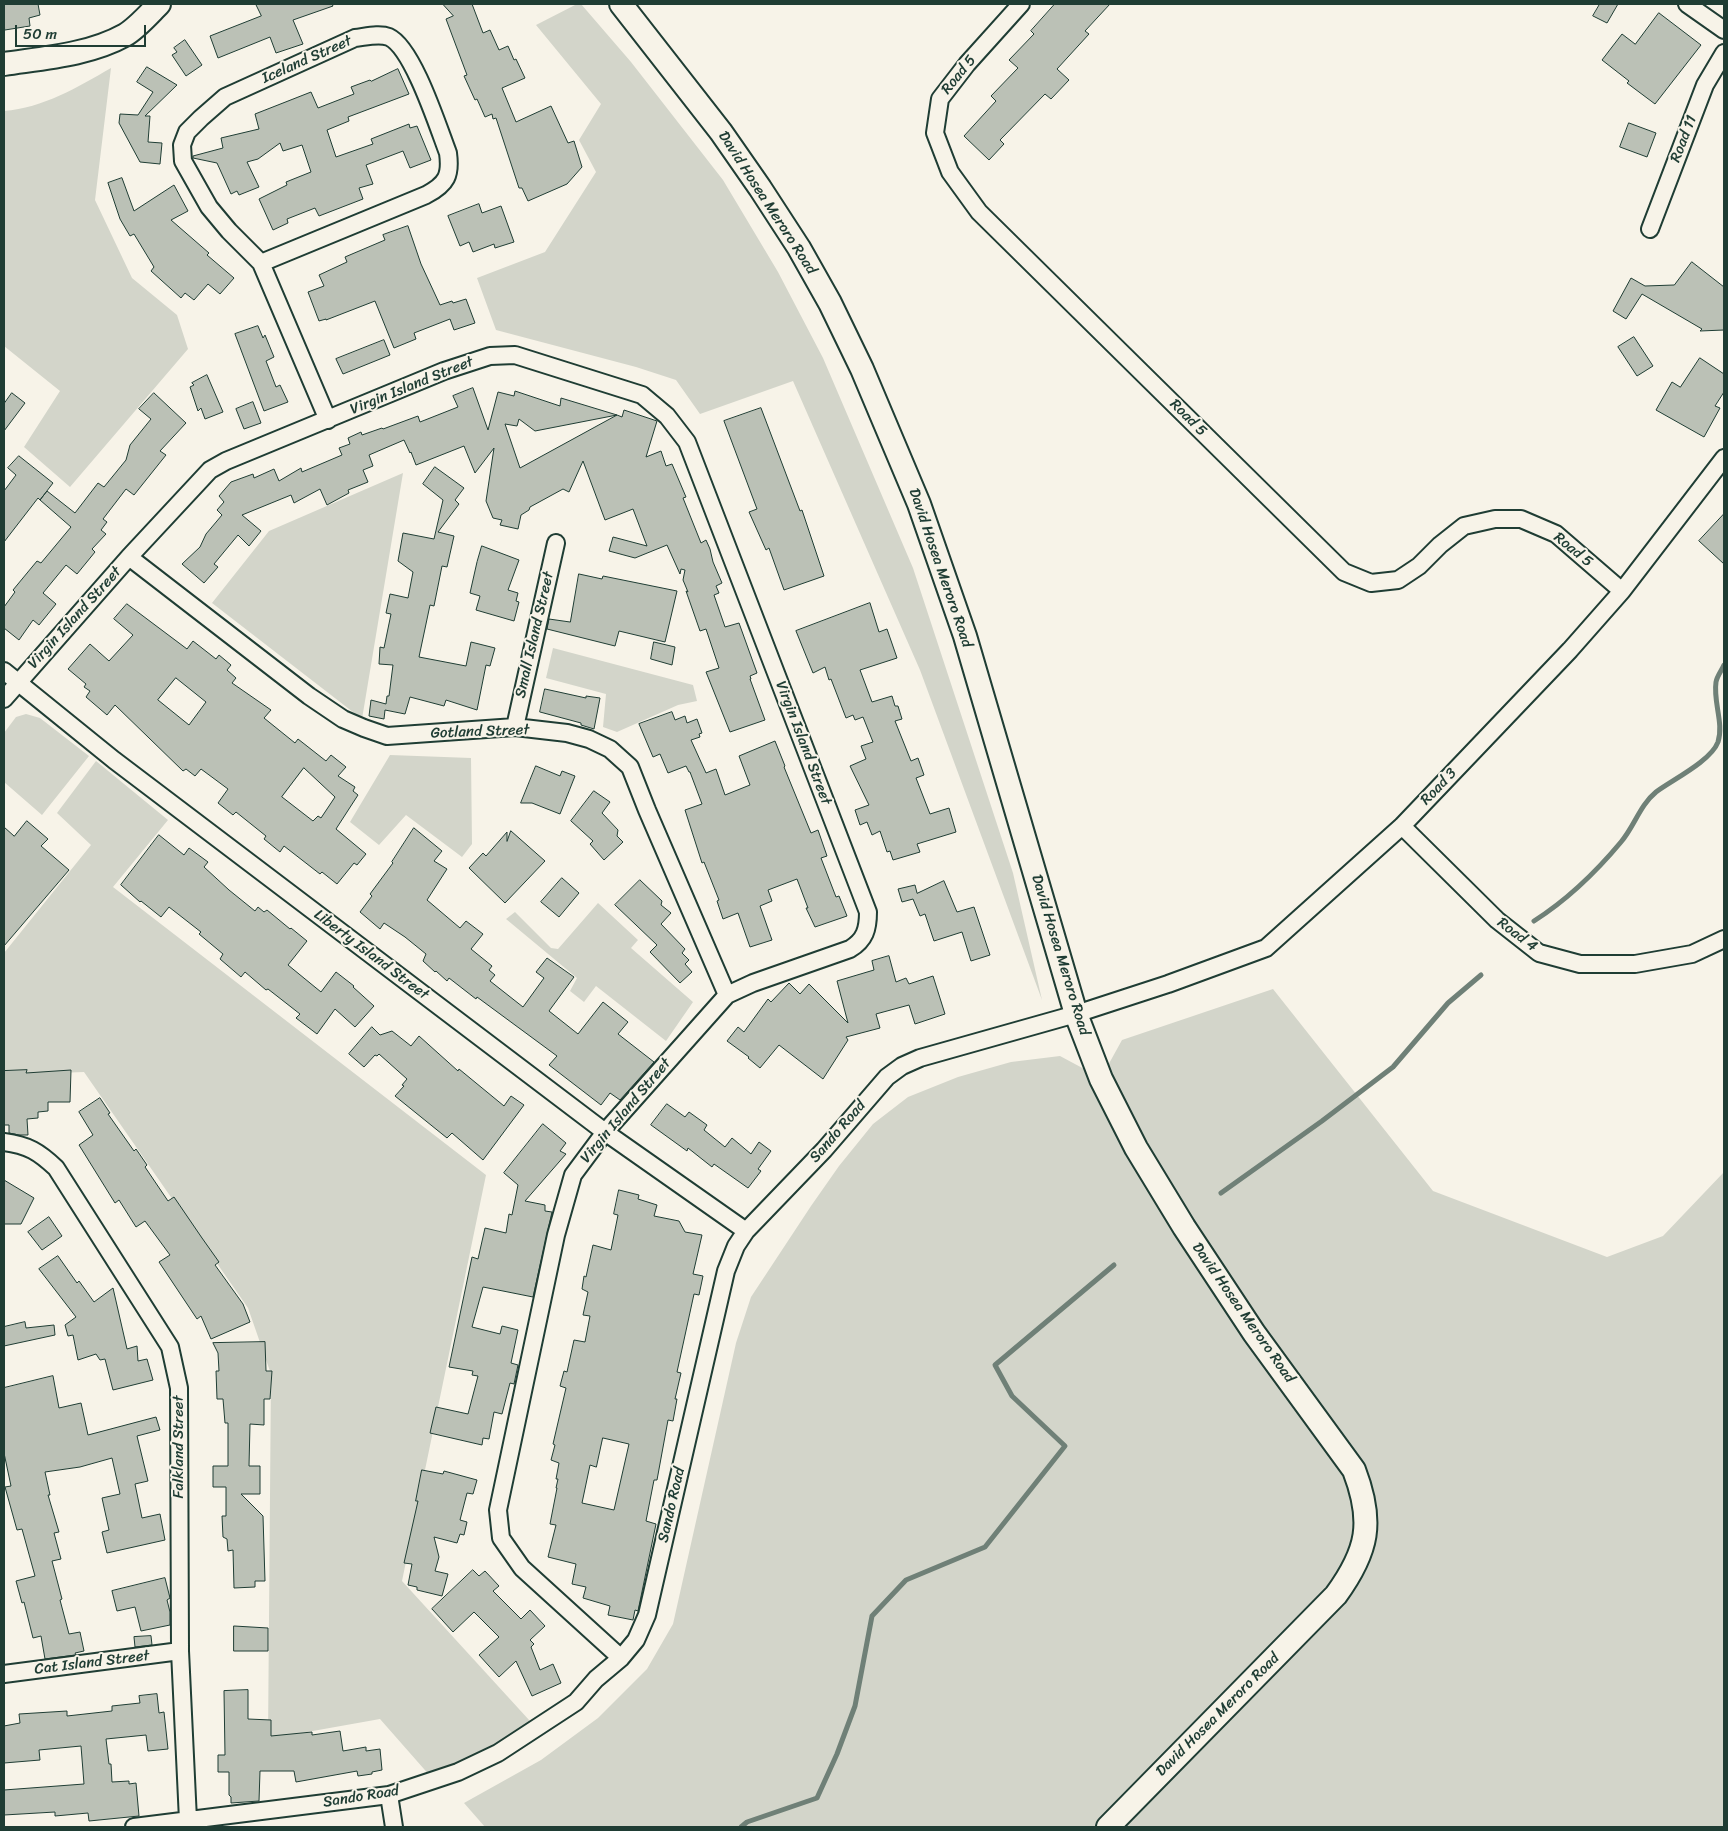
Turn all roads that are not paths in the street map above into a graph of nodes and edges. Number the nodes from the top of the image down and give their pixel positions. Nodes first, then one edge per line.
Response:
1 (159, 4) edge
2 (621, 4) edge
3 (1021, 4) edge
4 (1687, 4) edge
5 (1724, 30) edge
6 (1724, 53) edge
7 (4, 64) edge
8 (1650, 229) dead end
9 (261, 263) junction
10 (328, 420) junction
11 (1724, 458) edge
12 (556, 543) dead end
13 (129, 557) junction
14 (1622, 591) junction
15 (4, 671) edge
16 (18, 682) junction
17 (4, 699) edge
18 (515, 727) junction
19 (1402, 826) junction
20 (1724, 939) edge
21 (728, 995) junction
22 (1076, 1014) junction
23 (605, 1132) junction
24 (4, 1142) edge
25 (746, 1230) junction
26 (180, 1651) junction
27 (621, 1658) junction
28 (5, 1669) edge
29 (389, 1796) junction
30 (188, 1820) junction
31 (134, 1827) edge
32 (394, 1827) edge
33 (1108, 1827) edge

1 - 7 main road
2 - 22 main road, David Hosea Meroro Road
3 - 14 street, Road 5
4 - 5 street
6 - 8 street, Road 11
9 - 9 street, Iceland Street
9 - 10 street, Iceland Street
10 - 13 street, Virgin Island Street
10 - 21 street, Virgin Island Street
11 - 14 street, Road 3
12 - 18 street, Small Island Street
13 - 16 street, Virgin Island Street
13 - 18 street, Gotland Street
14 - 19 street, Road 3
15 - 16 street, Liberty Island Street
16 - 17 street, Virgin Island Street
16 - 23 street, Liberty Island Street
18 - 21 street, Gotland Street
19 - 20 street, Road 4
19 - 22 street, Road 3
21 - 23 street, Virgin Island Street
22 - 25 street, Sando Road
22 - 33 main road, David Hosea Meroro Road
23 - 25 street, Liberty Island Street
23 - 27 street, Virgin Island Street
24 - 26 street, Falkland Street
25 - 27 street, Sando Road
26 - 28 street, Cat Island Street
26 - 30 street, Falkland Street
27 - 29 street, Sando Road
29 - 30 street, Sando Road
29 - 32 street
30 - 31 street, Sando Road

